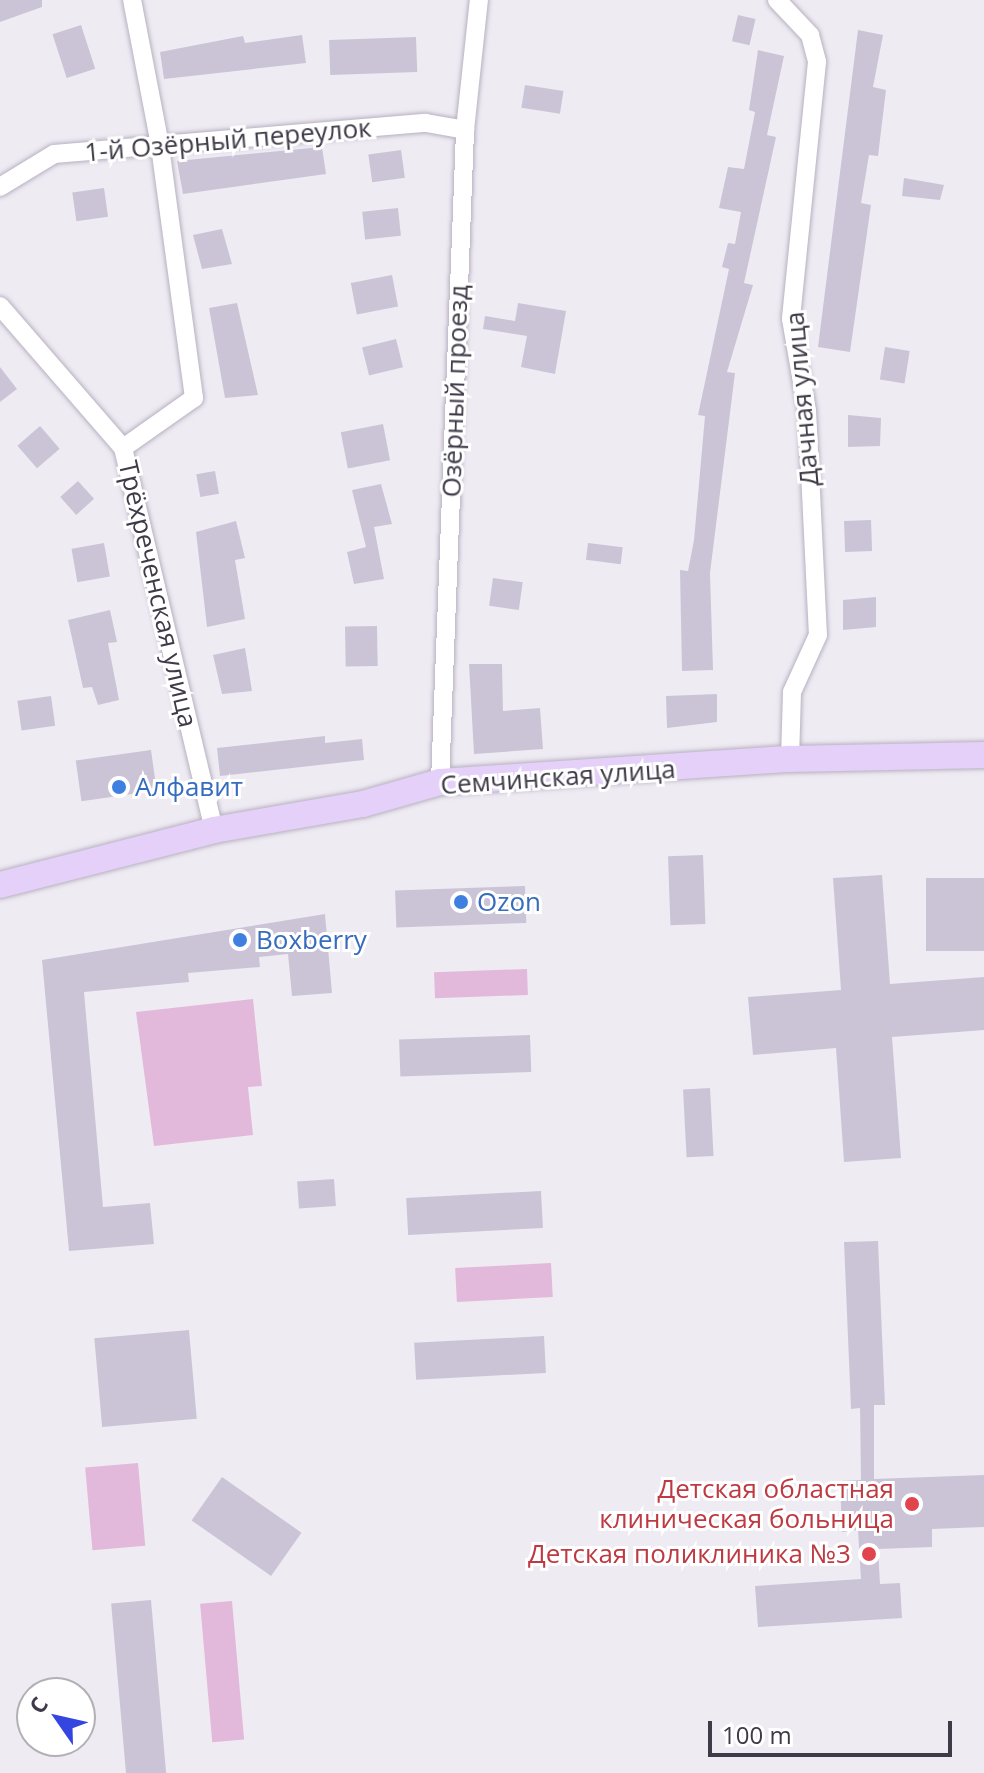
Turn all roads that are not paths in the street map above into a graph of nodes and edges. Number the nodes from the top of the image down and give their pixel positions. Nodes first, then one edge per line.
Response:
1 (132, 0) edge
2 (479, 0) edge
3 (777, 0) edge
4 (465, 130) junction
5 (160, 145) junction
6 (0, 187) edge
7 (0, 306) edge
8 (123, 448) junction
9 (984, 755) edge
10 (790, 759) junction
11 (440, 782) junction
12 (214, 830) junction
13 (0, 885) edge

1 - 5 street
2 - 4 street, Озёрный проезд
3 - 10 street, Дачная улица
4 - 5 street, 1-й Озёрный переулок
4 - 11 street, Озёрный проезд
5 - 6 street, 1-й Озёрный переулок
5 - 8 street
7 - 8 street, Трёхреченская улица
8 - 12 street, Трёхреченская улица
9 - 10 street, Семчинская улица
10 - 11 street, Семчинская улица
11 - 12 street, Семчинская улица
12 - 13 street, Семчинская улица

